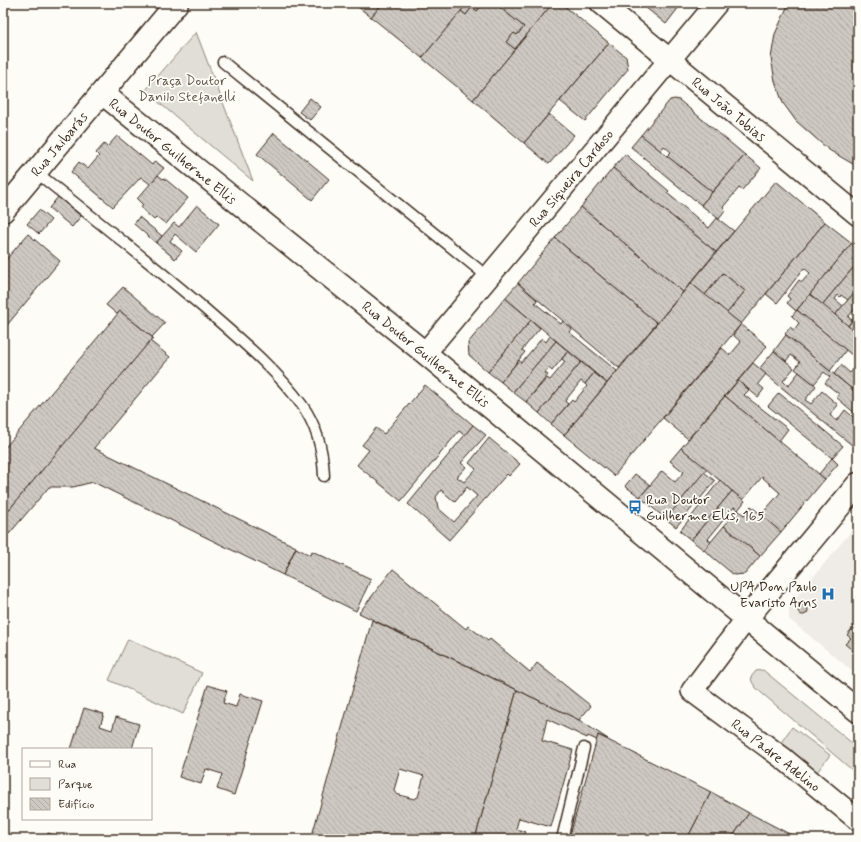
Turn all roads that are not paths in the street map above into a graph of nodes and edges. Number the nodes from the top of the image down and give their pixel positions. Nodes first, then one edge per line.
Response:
1 (177, 3) edge
2 (601, 3) edge
3 (717, 3) edge
4 (670, 60) junction
5 (223, 62) dead end
6 (102, 93) junction
7 (36, 172) junction
8 (3, 211) edge
9 (858, 215) edge
10 (488, 278) junction
11 (425, 353) junction
12 (324, 476) dead end
13 (858, 484) edge
14 (747, 618) junction
15 (858, 711) edge
16 (584, 748) dead end
17 (858, 820) edge
18 (562, 839) edge

1 - 6 street, Rua Jaibarás
2 - 4 street, Rua João Tobias
3 - 4 street, Rua Siqueira Cardoso
4 - 9 street, Rua João Tobias
4 - 10 street, Rua Siqueira Cardoso
5 - 10 lane
6 - 7 street, Rua Jaibarás
6 - 11 street, Rua Doutor Guilherme Ellis
7 - 8 street, Rua Jaibarás
7 - 12 lane
10 - 11 street, Rua Siqueira Cardoso
11 - 14 street, Rua Doutor Guilherme Ellis
13 - 14 street
14 - 15 street, Rua Doutor Guilherme Ellis
14 - 17 street, Rua Padre Adelino
16 - 18 lane

